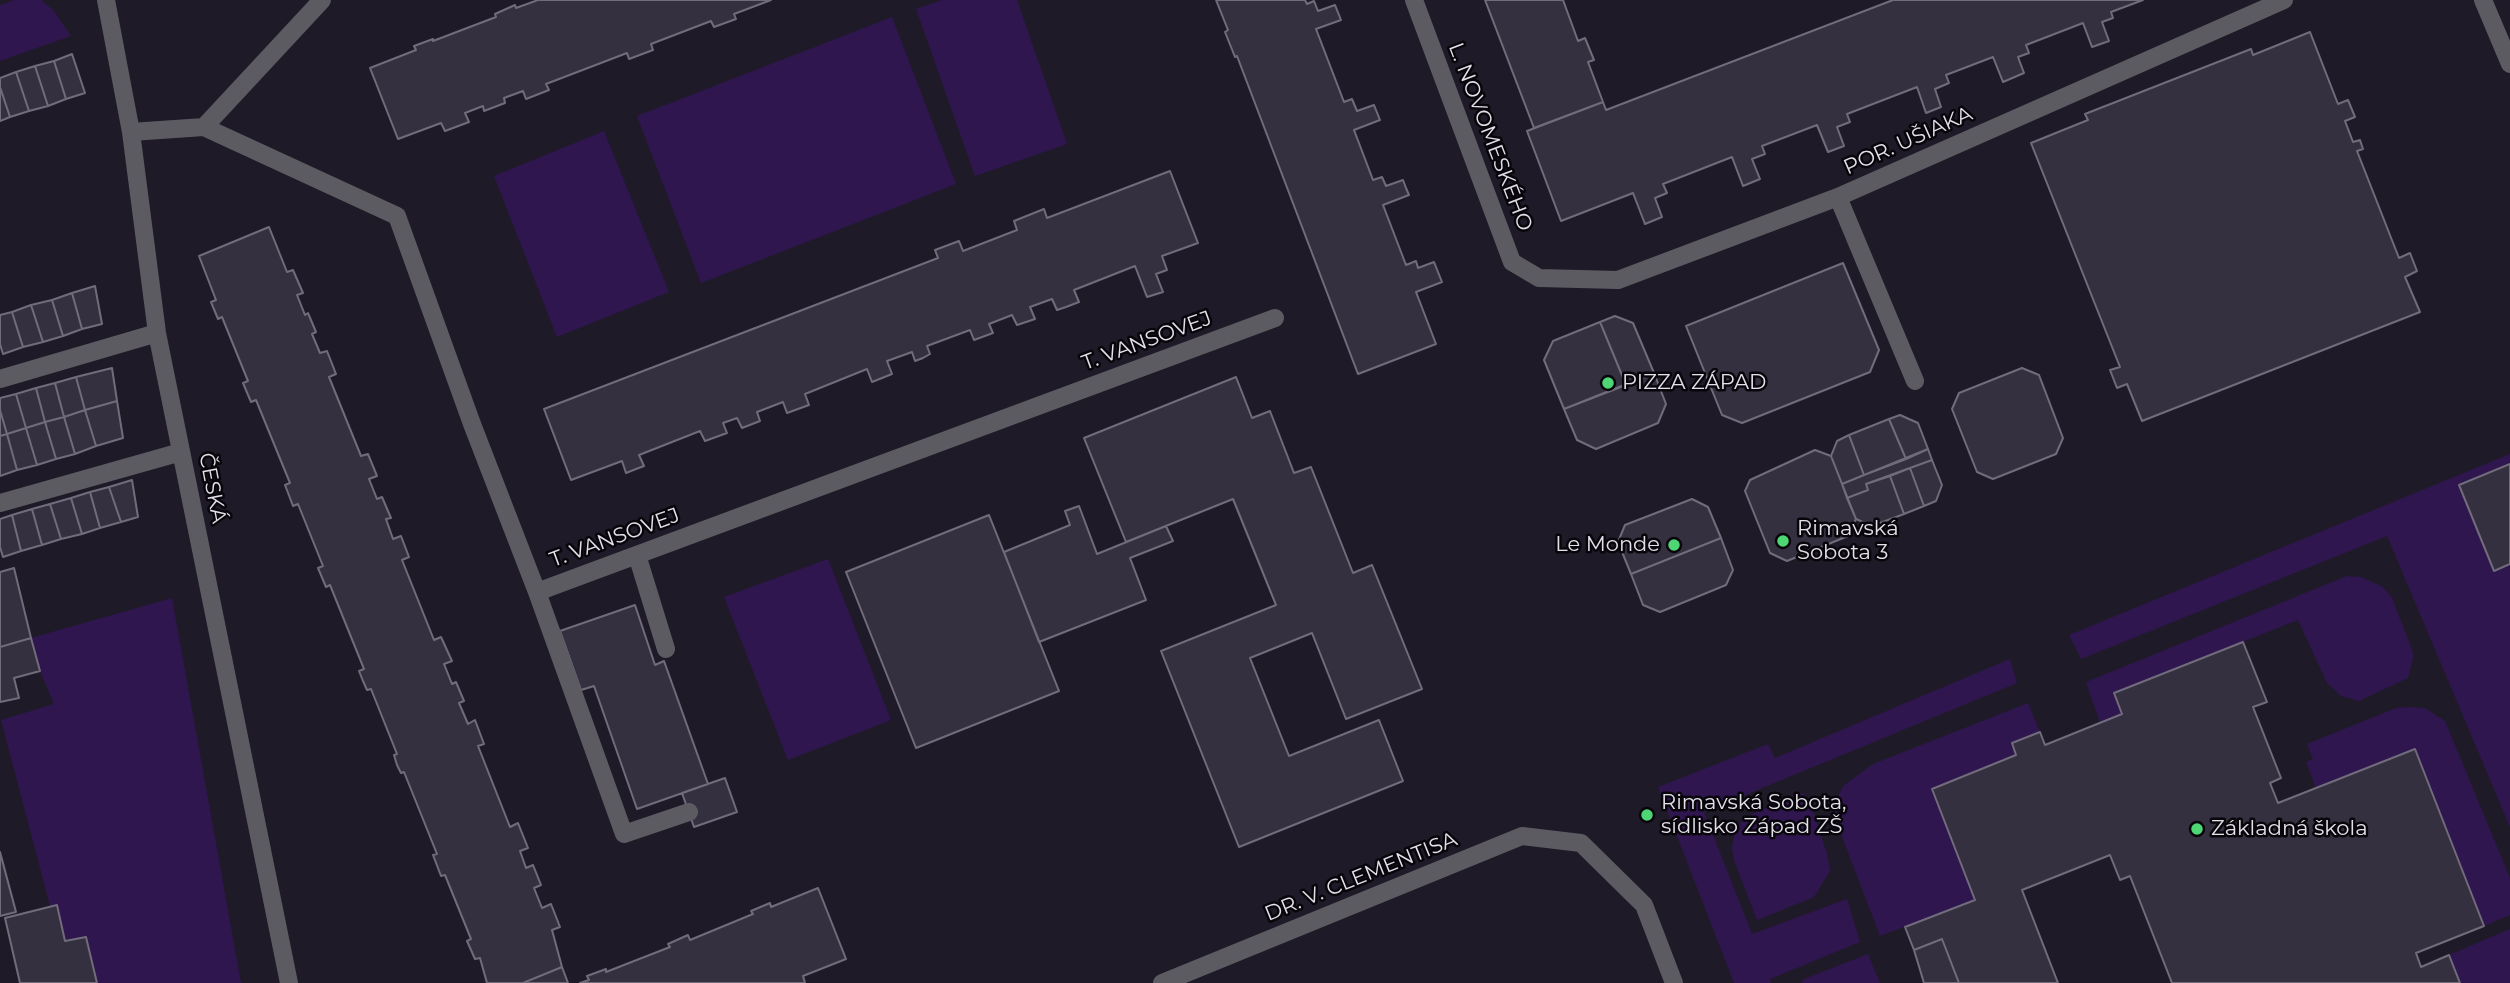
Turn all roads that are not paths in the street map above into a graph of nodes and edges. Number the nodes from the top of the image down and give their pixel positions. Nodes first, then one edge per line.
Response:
1 (106, 0) edge
2 (322, 0) edge
3 (1414, 0) edge
4 (2284, 0) edge
5 (2483, 0) edge
6 (2510, 64) edge
7 (204, 127) junction
8 (131, 132) junction
9 (1838, 197) junction
10 (1539, 278) joint
11 (1275, 318) dead end
12 (157, 333) junction
13 (0, 379) edge
14 (1915, 382) dead end
15 (181, 452) junction
16 (0, 503) edge
17 (637, 555) junction
18 (537, 592) junction
19 (666, 649) dead end
20 (689, 812) dead end
21 (289, 983) edge
22 (1162, 983) edge
23 (1674, 983) edge

1 - 8 street, ČESKÁ
2 - 7 street
3 - 10 street, L. NOVOMESKÉHO
4 - 9 street, POR. UŠIAKA
5 - 6 street
7 - 8 street, T. VANSOVEJ
7 - 18 street, T. VANSOVEJ
8 - 12 street, ČESKÁ
9 - 10 street, POR. UŠIAKA
9 - 14 street
11 - 17 street, T. VANSOVEJ
12 - 13 street
12 - 15 street, ČESKÁ
15 - 16 street
15 - 21 street, ČESKÁ
17 - 18 street, T. VANSOVEJ
17 - 19 street
18 - 20 street
22 - 23 street, DR. V. CLEMENTISA

